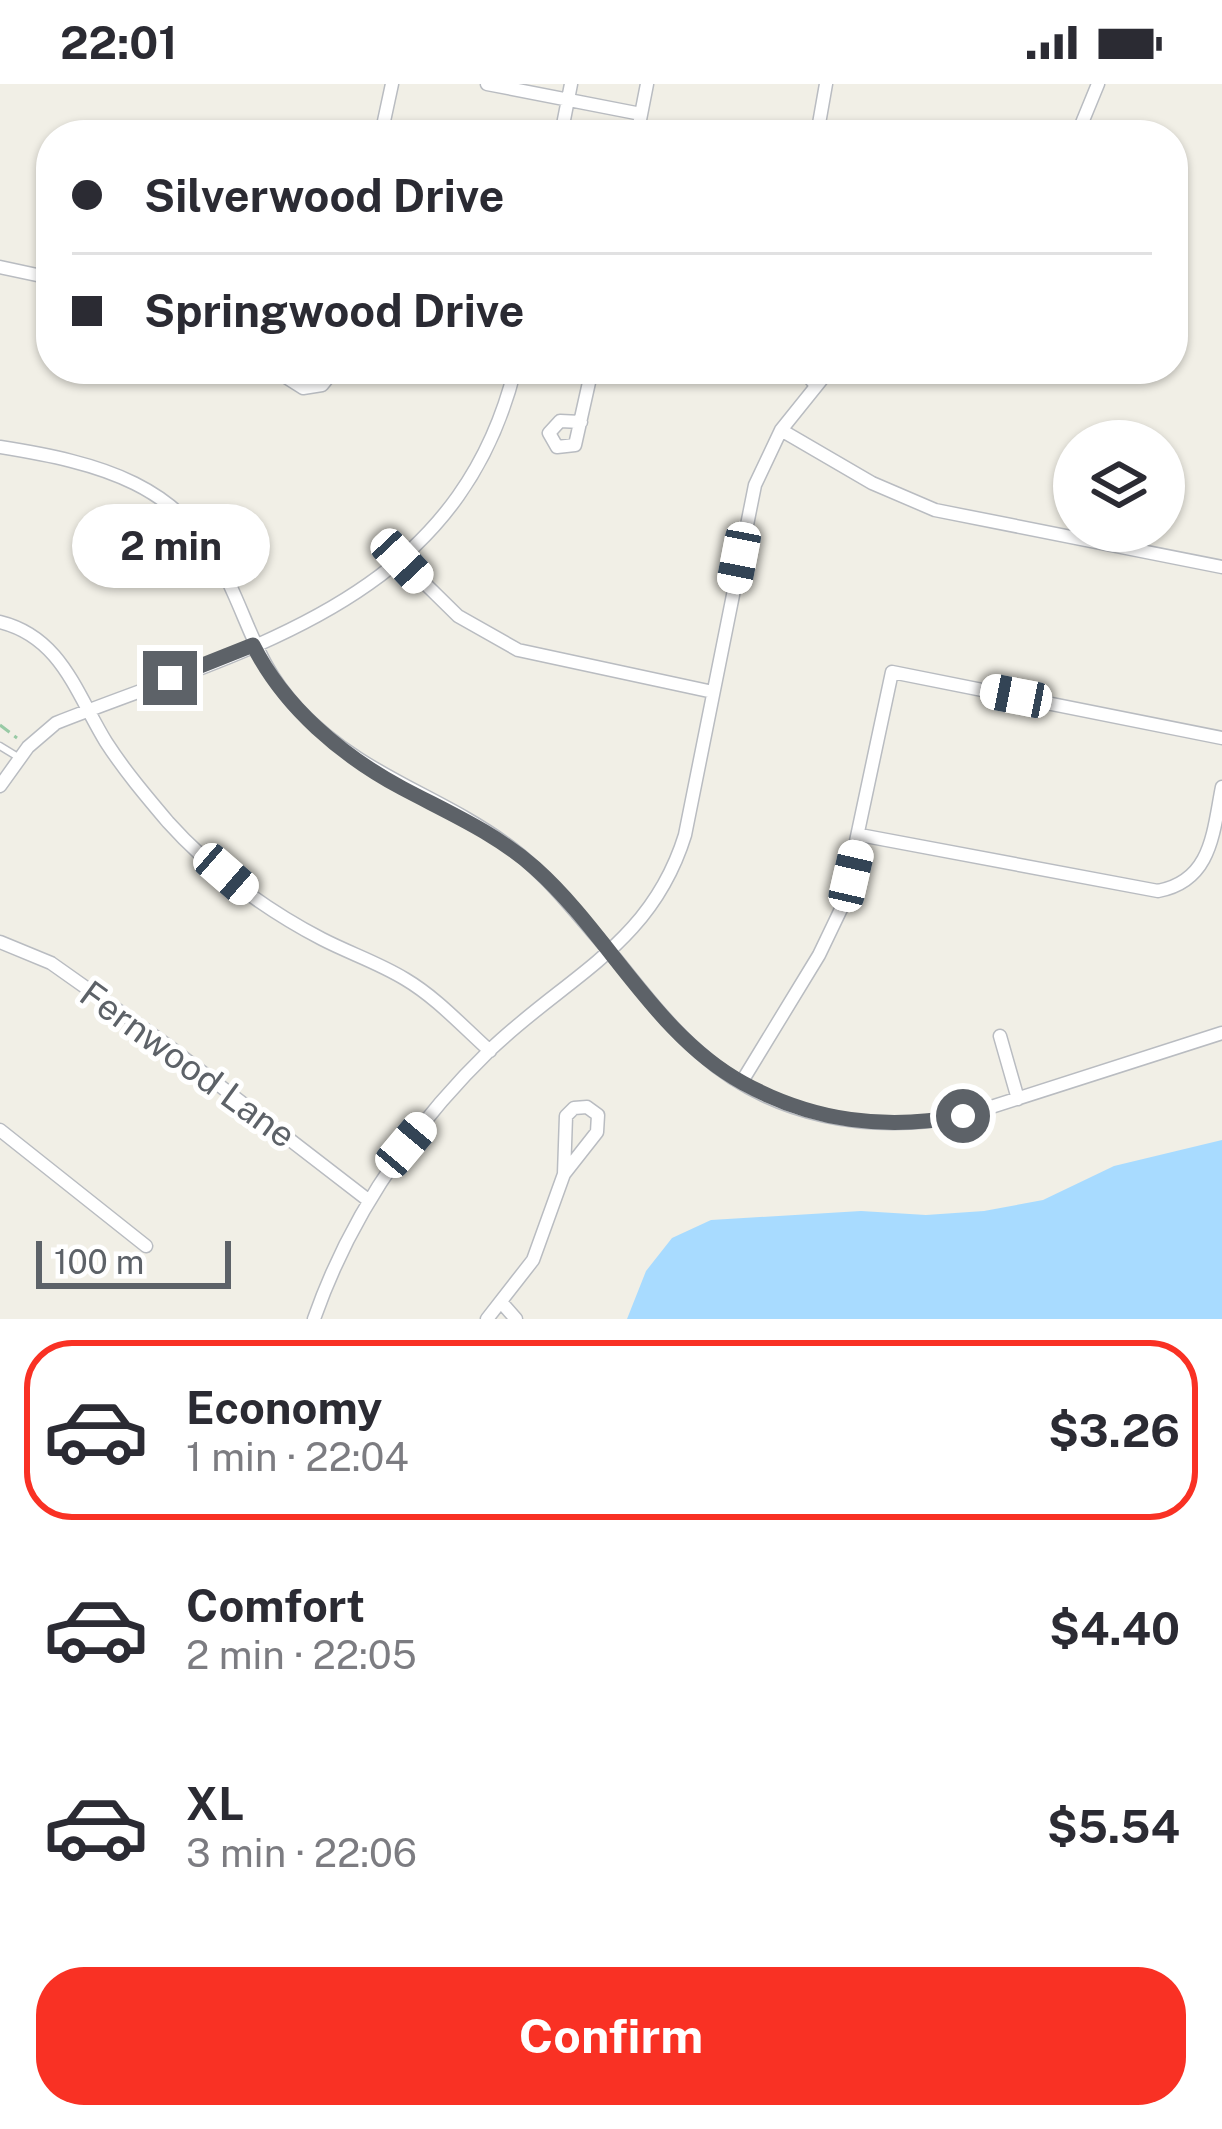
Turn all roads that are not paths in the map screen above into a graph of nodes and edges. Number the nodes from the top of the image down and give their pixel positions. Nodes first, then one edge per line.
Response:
1 (392, 84) edge
2 (487, 84) edge
3 (571, 84) edge
4 (647, 84) edge
5 (826, 84) edge
6 (1098, 84) edge
7 (568, 100) junction
8 (641, 114) junction
9 (384, 120) edge
10 (564, 120) edge
11 (640, 120) edge
12 (820, 120) edge
13 (1083, 120) edge
14 (0, 267) edge
15 (36, 275) edge
16 (292, 384) edge
17 (323, 384) edge
18 (510, 384) edge
19 (589, 384) edge
20 (815, 384) edge
21 (581, 422) dead end
22 (781, 430) junction
23 (0, 447) edge
24 (402, 561) junction
25 (1222, 567) edge
26 (0, 622) edge
27 (253, 645) junction
28 (713, 692) junction
29 (88, 710) junction
30 (1222, 737) edge
31 (0, 746) edge
32 (23, 752) junction
33 (0, 786) edge
34 (1222, 787) edge
35 (860, 835) junction
36 (0, 942) edge
37 (611, 952) junction
38 (1222, 1033) edge
39 (1000, 1036) dead end
40 (490, 1051) junction
41 (741, 1082) junction
42 (1018, 1100) junction
43 (0, 1130) edge
44 (565, 1174) junction
45 (368, 1200) junction
46 (146, 1246) dead end
47 (501, 1303) junction
48 (314, 1319) edge
49 (487, 1319) edge
50 (516, 1319) edge

1 - 9 street
2 - 7 street
3 - 7 street
4 - 8 street
5 - 12 street
6 - 13 street
7 - 8 street
7 - 10 street
8 - 11 street
14 - 15 street
16 - 17 street
18 - 24 street
19 - 21 street
20 - 22 street
22 - 25 street
22 - 28 street
23 - 27 street
24 - 27 street
24 - 28 street
26 - 29 street
27 - 29 street
27 - 37 street
28 - 37 street
29 - 32 street
29 - 40 street
30 - 35 street
31 - 32 lane
32 - 33 street
34 - 35 street
35 - 41 street
36 - 45 street, Fernwood Lane
37 - 40 street
37 - 41 street
38 - 42 street
39 - 42 street
40 - 45 street
41 - 42 street
43 - 46 street
44 - 44 street
44 - 47 street
45 - 48 street
47 - 49 street
47 - 50 street

